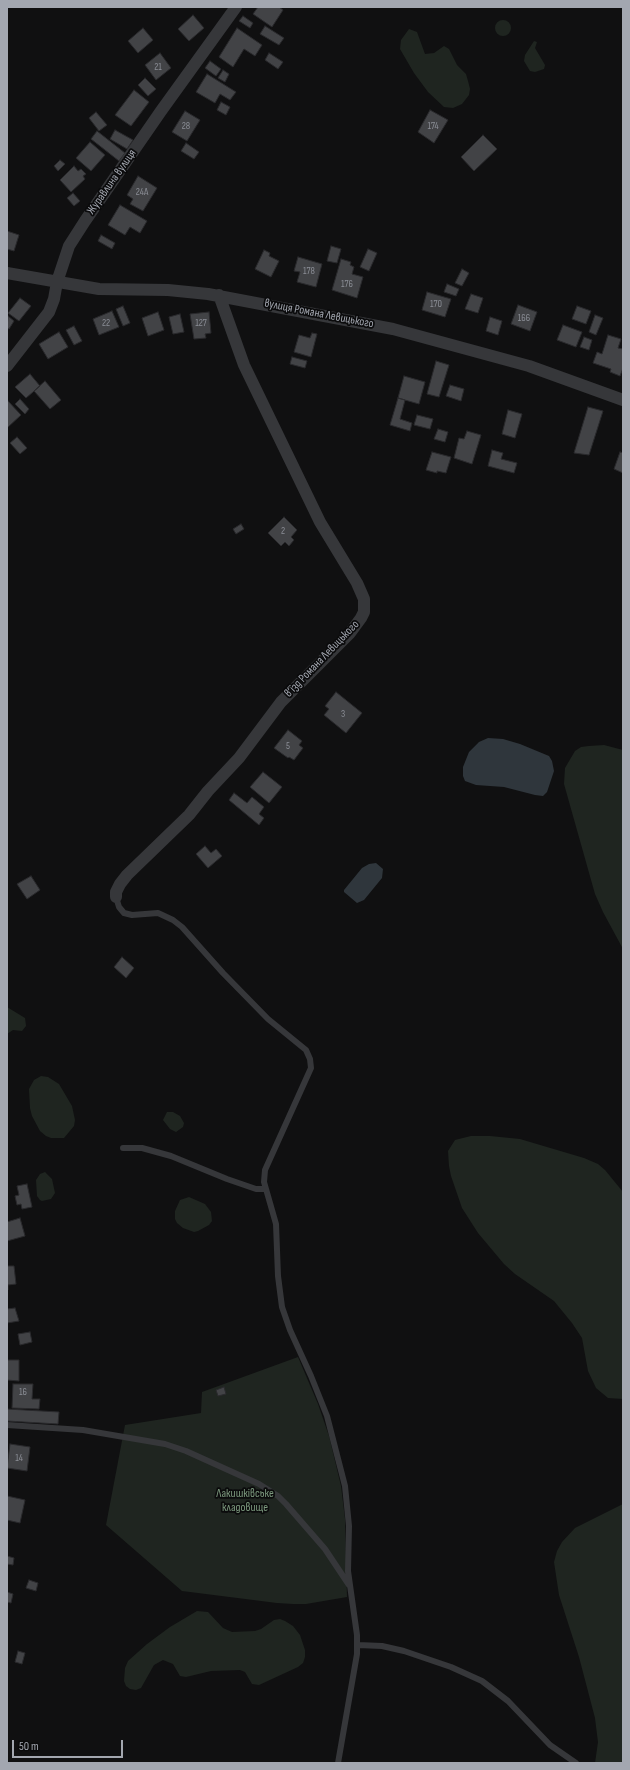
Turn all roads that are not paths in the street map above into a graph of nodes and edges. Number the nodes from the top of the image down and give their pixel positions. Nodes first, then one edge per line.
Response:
1 (236, 7) edge
2 (7, 273) edge
3 (57, 282) junction
4 (219, 296) junction
5 (7, 366) edge
6 (623, 400) edge
7 (116, 897) joint
8 (123, 1148) dead end
9 (265, 1189) junction
10 (7, 1425) edge
11 (349, 1586) junction
12 (358, 1645) junction
13 (338, 1763) edge
14 (576, 1763) edge

1 - 3 street, Журавлина вулиця
2 - 3 street, вулиця Романа Левицького
3 - 4 street, вулиця Романа Левицького
3 - 5 street, Журавлина вулиця
4 - 6 street, вулиця Романа Левицького
4 - 7 street, в’їзд Романа Левицького
7 - 9 lane
8 - 9 lane
9 - 11 lane
10 - 11 lane
11 - 12 lane
12 - 13 lane
12 - 14 lane

